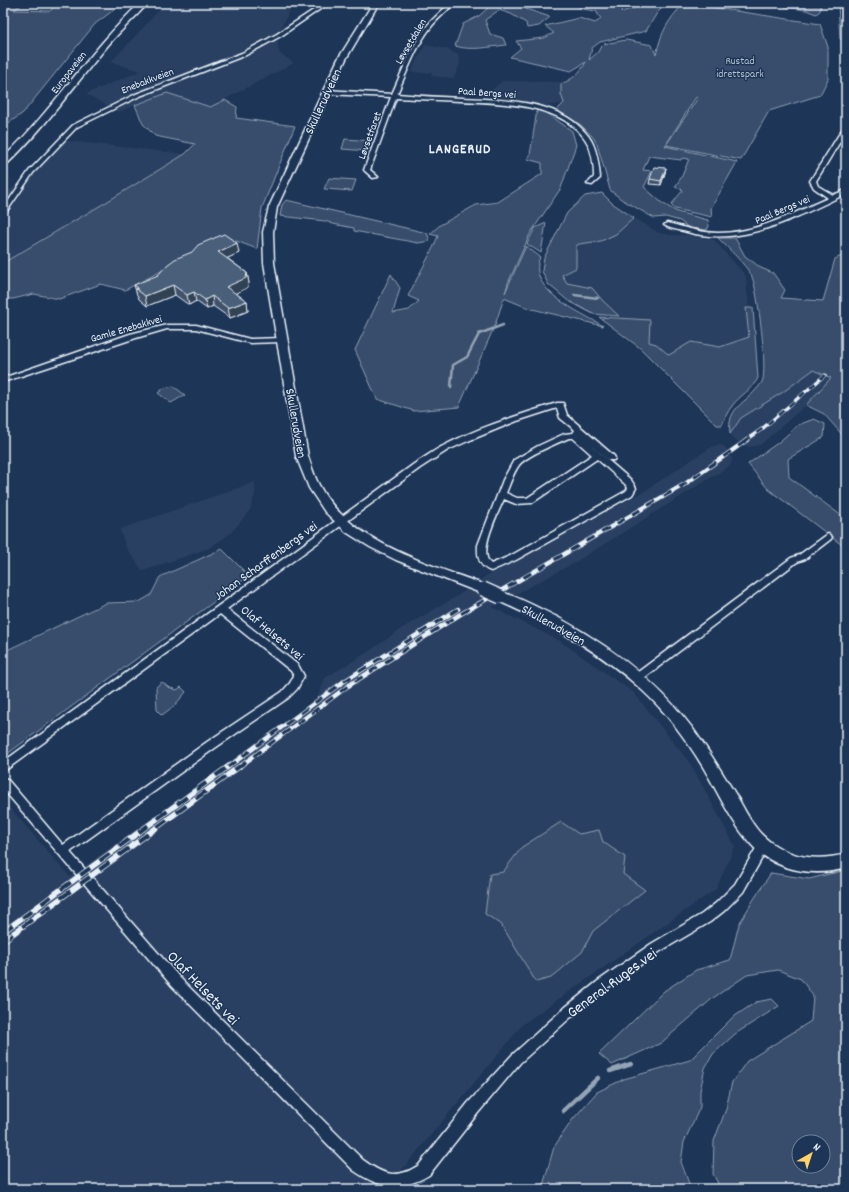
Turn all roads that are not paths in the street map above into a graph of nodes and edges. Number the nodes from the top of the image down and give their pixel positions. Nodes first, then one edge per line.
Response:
1 (136, 3) edge
2 (144, 3) edge
3 (327, 3) edge
4 (376, 3) edge
5 (453, 3) edge
6 (326, 92) junction
7 (394, 96) junction
8 (846, 128) edge
9 (5, 158) edge
10 (375, 177) dead end
11 (590, 184) dead end
12 (846, 192) edge
13 (833, 198) junction
14 (3, 213) edge
15 (667, 225) dead end
16 (282, 340) junction
17 (3, 380) edge
18 (577, 433) junction
19 (597, 456) junction
20 (611, 458) dead end
21 (502, 495) junction
22 (340, 521) junction
23 (828, 537) dead end
24 (220, 608) junction
25 (637, 678) junction
26 (3, 768) edge
27 (3, 782) edge
28 (763, 846) junction
29 (63, 851) junction
30 (846, 861) edge
31 (404, 1185) edge

1 - 9 highway, Europaveien
2 - 9 highway, Europaveien
3 - 14 street, Enebakkveien
4 - 6 main road, Skullerudveien
5 - 7 street, Løvsetdalen
6 - 7 street, Paal Bergs vei
6 - 16 main road, Skullerudveien
7 - 10 street, Løvsetfaret
7 - 11 street, Paal Bergs vei
8 - 13 street, Paal Bergs vei
12 - 13 street, Paal Bergs vei
13 - 15 street, Paal Bergs vei
16 - 17 street, Gamle Enebakkvei
16 - 22 main road, Skullerudveien
18 - 19 street
18 - 20 street
18 - 21 street
18 - 22 street, Johan Scharffenbergs vei
19 - 21 street
19 - 21 street
22 - 24 street, Johan Scharffenbergs vei
22 - 25 main road, Skullerudveien, bridge
23 - 25 street
24 - 26 street, Johan Scharffenbergs vei
24 - 29 street, Olaf Helsets vei
25 - 28 main road, Skullerudveien
27 - 29 street, Olaf Helsets vei
28 - 30 main road
28 - 31 street, General Ruges vei
29 - 31 street, Olaf Helsets vei

